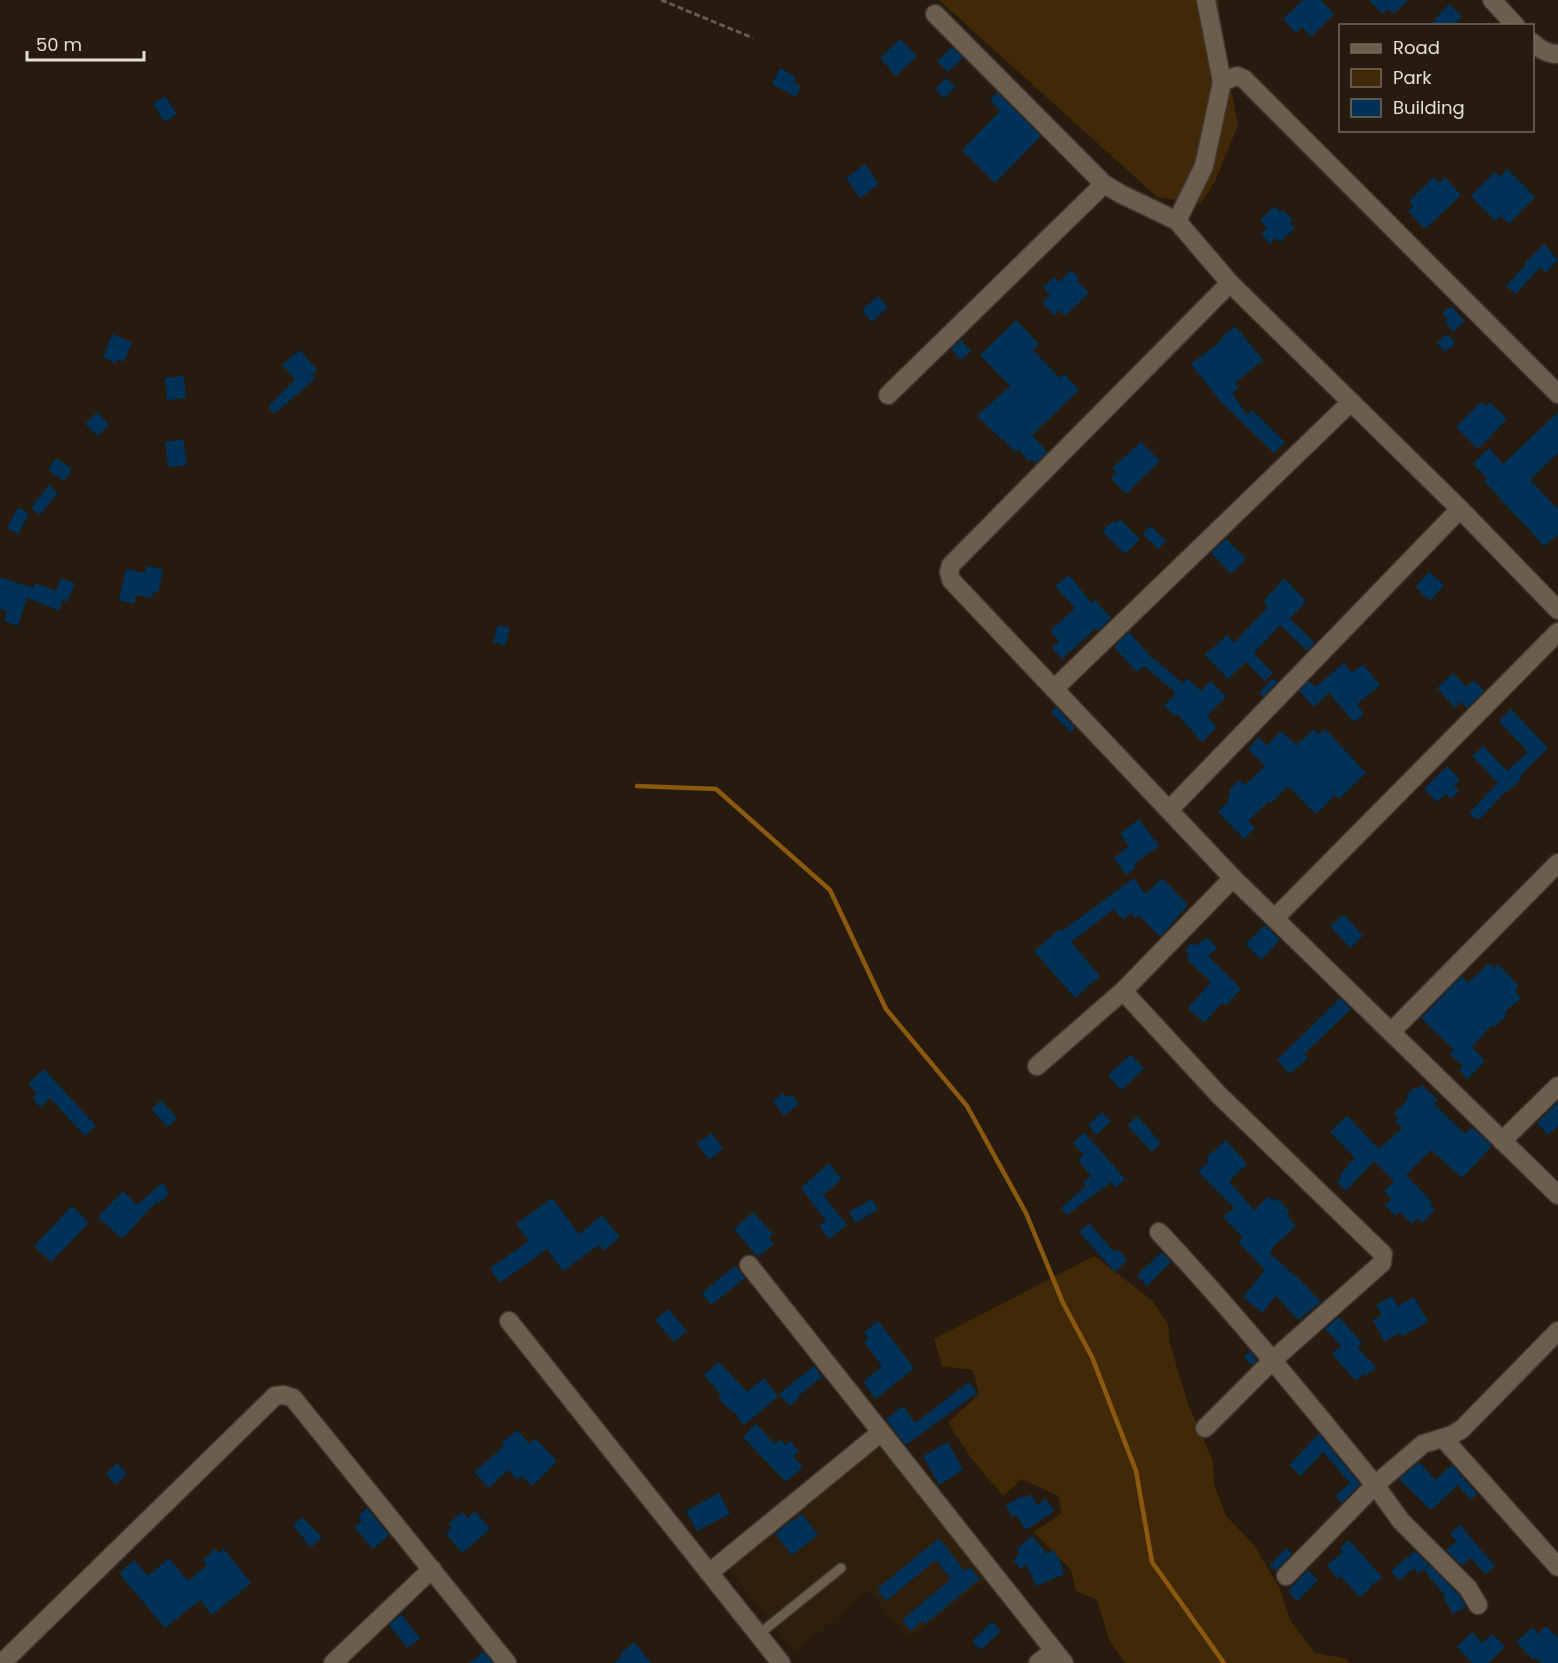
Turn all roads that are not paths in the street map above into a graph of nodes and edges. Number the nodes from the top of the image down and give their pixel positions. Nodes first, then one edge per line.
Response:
1 (1206, 0) edge
2 (1492, 0) edge
3 (935, 14) dead end
4 (1514, 24) edge
5 (1534, 43) edge
6 (1558, 54) edge
7 (1222, 82) junction
8 (1104, 184) junction
9 (1178, 221) junction
10 (1230, 284) junction
11 (1558, 394) edge
12 (888, 395) dead end
13 (1351, 402) junction
14 (1461, 509) junction
15 (1558, 610) edge
16 (1558, 632) edge
17 (1054, 690) junction
18 (1168, 810) junction
19 (1558, 864) edge
20 (1233, 878) junction
21 (1275, 918) junction
22 (1123, 991) junction
23 (1391, 1032) junction
24 (1037, 1066) dead end
25 (1558, 1086) edge
26 (1502, 1141) junction
27 (1558, 1195) edge
28 (1159, 1232) dead end
29 (748, 1265) dead end
30 (509, 1321) dead end
31 (1558, 1331) edge
32 (1273, 1360) junction
33 (1205, 1428) dead end
34 (880, 1433) junction
35 (1443, 1438) junction
36 (1376, 1485) junction
37 (1558, 1567) edge
38 (841, 1568) dead end
39 (432, 1569) junction
40 (709, 1573) junction
41 (1286, 1576) dead end
42 (1478, 1605) dead end
43 (758, 1635) junction
44 (1059, 1657) edge
45 (2, 1663) edge
46 (333, 1663) edge
47 (507, 1663) edge
48 (781, 1663) edge
49 (1038, 1663) edge

1 - 7 street
2 - 4 street
3 - 8 street
5 - 6 street
7 - 9 street
7 - 11 street
8 - 9 street
8 - 12 street
9 - 10 street
10 - 13 street
10 - 17 street
13 - 14 street
13 - 17 street
14 - 15 street
14 - 18 street
16 - 21 street
17 - 18 street
18 - 20 street
19 - 23 street
20 - 21 street
20 - 22 street
21 - 23 street
22 - 24 street
22 - 32 street
23 - 26 street
25 - 26 street
26 - 27 street
28 - 32 street
29 - 34 street
30 - 40 street
31 - 35 street
32 - 33 street
32 - 36 street
34 - 40 street
34 - 44 street
35 - 36 street
35 - 37 street
36 - 41 street
36 - 42 street
38 - 43 lane
39 - 45 street
39 - 46 street
39 - 47 street
40 - 43 street
43 - 48 street
44 - 49 street

